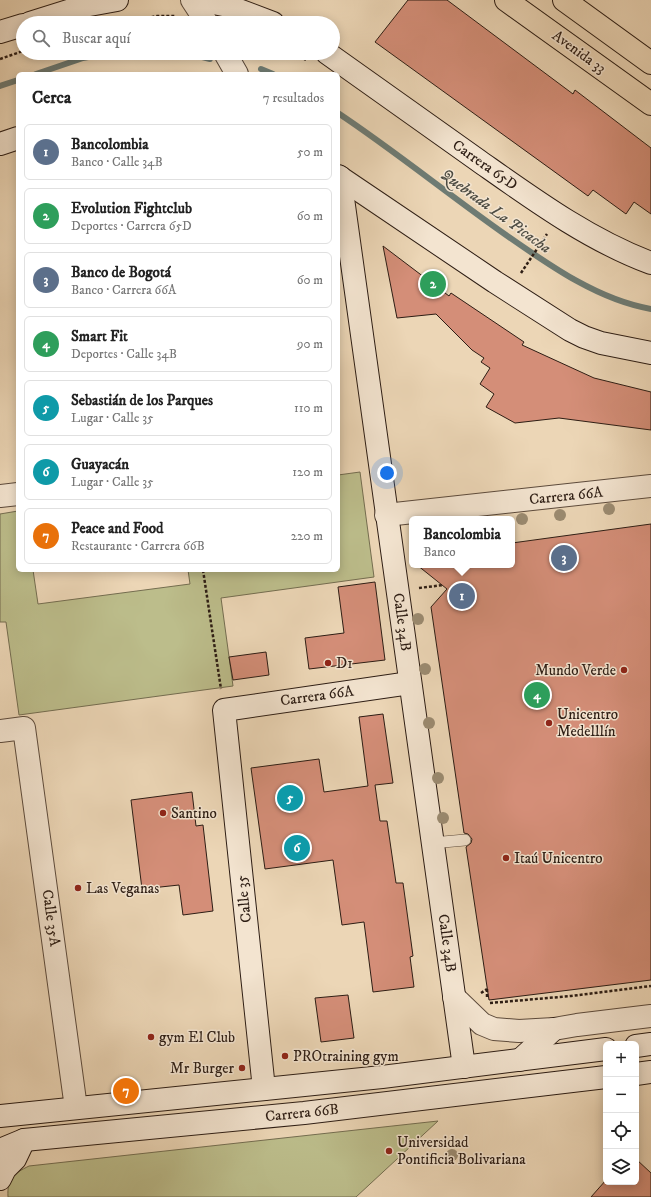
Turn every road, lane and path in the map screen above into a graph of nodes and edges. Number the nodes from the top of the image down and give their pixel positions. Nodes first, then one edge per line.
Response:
1 (117, 0) edge
2 (506, 0) edge
3 (564, 0) edge
4 (201, 10) edge
5 (52, 16) edge
6 (157, 16) edge
7 (247, 16) edge
8 (16, 27) edge
9 (0, 32) edge
10 (16, 53) edge
11 (0, 59) edge
12 (229, 60) edge
13 (338, 60) edge
14 (651, 63) edge
15 (236, 72) edge
16 (651, 104) edge
17 (16, 139) edge
18 (0, 144) edge
19 (340, 178) edge
20 (340, 184) edge
21 (546, 236) dead end
22 (651, 264) edge
23 (518, 277) dead end
24 (651, 353) edge
25 (651, 486) edge
26 (16, 494) edge
27 (0, 496) edge
28 (386, 514) junction
29 (203, 572) edge
30 (443, 585) dead end
31 (417, 588) dead end
32 (410, 683) junction
33 (224, 710) junction
34 (0, 731) edge
35 (465, 840) dead end
36 (432, 843) junction
37 (651, 986) edge
38 (454, 997) junction
39 (487, 1004) junction
40 (651, 1016) edge
41 (554, 1029) junction
42 (651, 1044) edge
43 (639, 1046) edge
44 (603, 1049) edge
45 (520, 1060) junction
46 (464, 1067) junction
47 (651, 1072) edge
48 (639, 1074) edge
49 (603, 1077) edge
50 (264, 1089) junction
51 (76, 1108) junction
52 (0, 1116) edge
53 (24, 1140) junction
54 (0, 1150) edge
55 (0, 1179) edge

1 - 5 street
2 - 16 main road, Avenida 33
3 - 14 main road
4 - 6 path
4 - 7 street
8 - 9 street
10 - 11 path
12 - 15 street
13 - 22 street, Carrera 65D
17 - 18 street
19 - 24 street
20 - 28 street, Calle 34B
21 - 23 path
25 - 28 street, Carrera 66A
26 - 27 street
28 - 32 street, Calle 34B
29 - 33 path
30 - 31 path
32 - 33 street, Carrera 66A
32 - 36 street, Calle 34B
33 - 50 street, Calle 35
34 - 51 street, Calle 35A
35 - 36 lane
36 - 38 street, Calle 34B
37 - 39 path
38 - 41 street
38 - 46 street, Calle 34B
39 - 39 path
40 - 41 street
41 - 45 street
42 - 43 street
44 - 45 street, Carrera 66B
45 - 46 street, Carrera 66B
46 - 50 street, Carrera 66B
47 - 48 street
49 - 53 street, Carrera 66B
50 - 51 street, Carrera 66B
51 - 52 street, Carrera 66B
53 - 54 street, Carrera 66B
53 - 55 street

